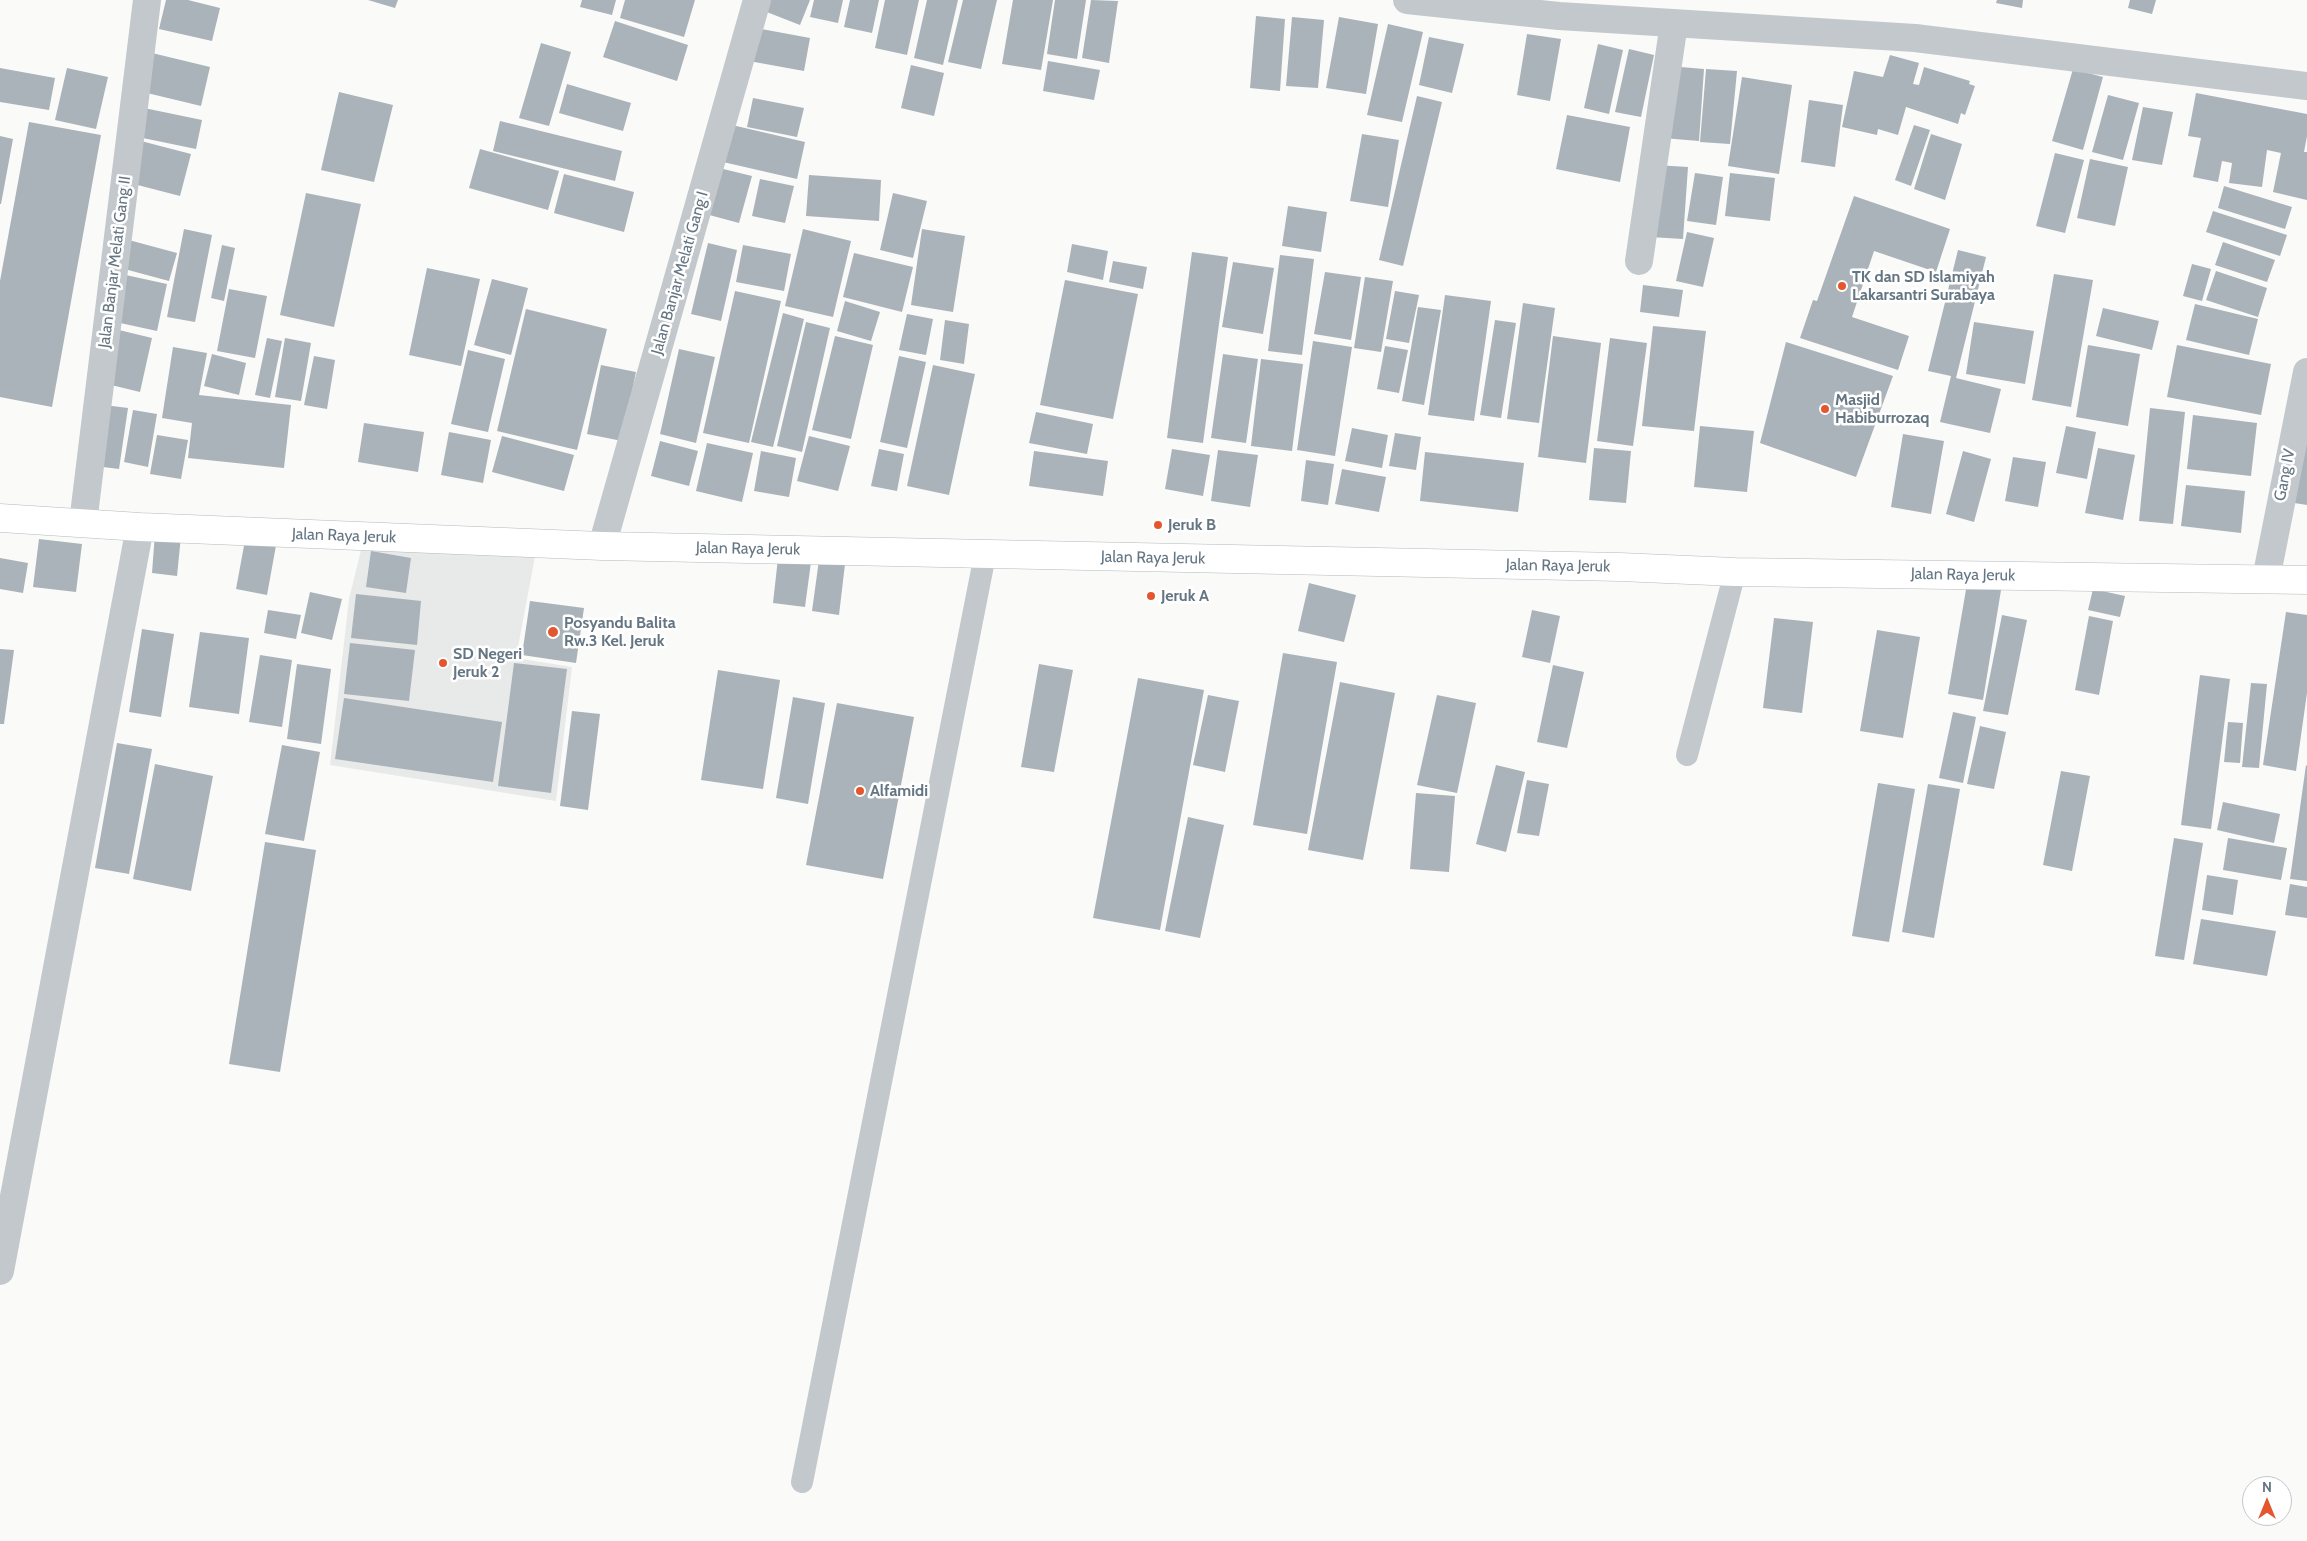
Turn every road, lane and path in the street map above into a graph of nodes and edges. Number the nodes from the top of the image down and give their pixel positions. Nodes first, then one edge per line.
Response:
1 (147, 0) edge
2 (757, 0) edge
3 (1407, 0) edge
4 (1674, 23) junction
5 (2307, 86) edge
6 (1639, 261) dead end
7 (2307, 372) edge
8 (0, 518) edge
9 (83, 523) junction
10 (140, 528) junction
11 (602, 546) junction
12 (984, 555) junction
13 (1735, 572) junction
14 (2266, 579) junction
15 (2307, 580) edge
16 (1687, 755) dead end
17 (0, 1271) edge
18 (802, 1482) dead end

1 - 9 street, Jalan Banjar Melati Gang II
2 - 11 street, Jalan Banjar Melati Gang I
3 - 4 street
4 - 5 street
4 - 6 street
7 - 14 street, Gang IV
8 - 9 main road, Jalan Raya Jeruk
9 - 10 main road, Jalan Raya Jeruk
10 - 11 main road, Jalan Raya Jeruk
10 - 17 street
11 - 12 main road, Jalan Raya Jeruk
12 - 13 main road, Jalan Raya Jeruk
12 - 18 lane
13 - 14 main road, Jalan Raya Jeruk
13 - 16 lane
14 - 15 main road, Jalan Raya Jeruk

